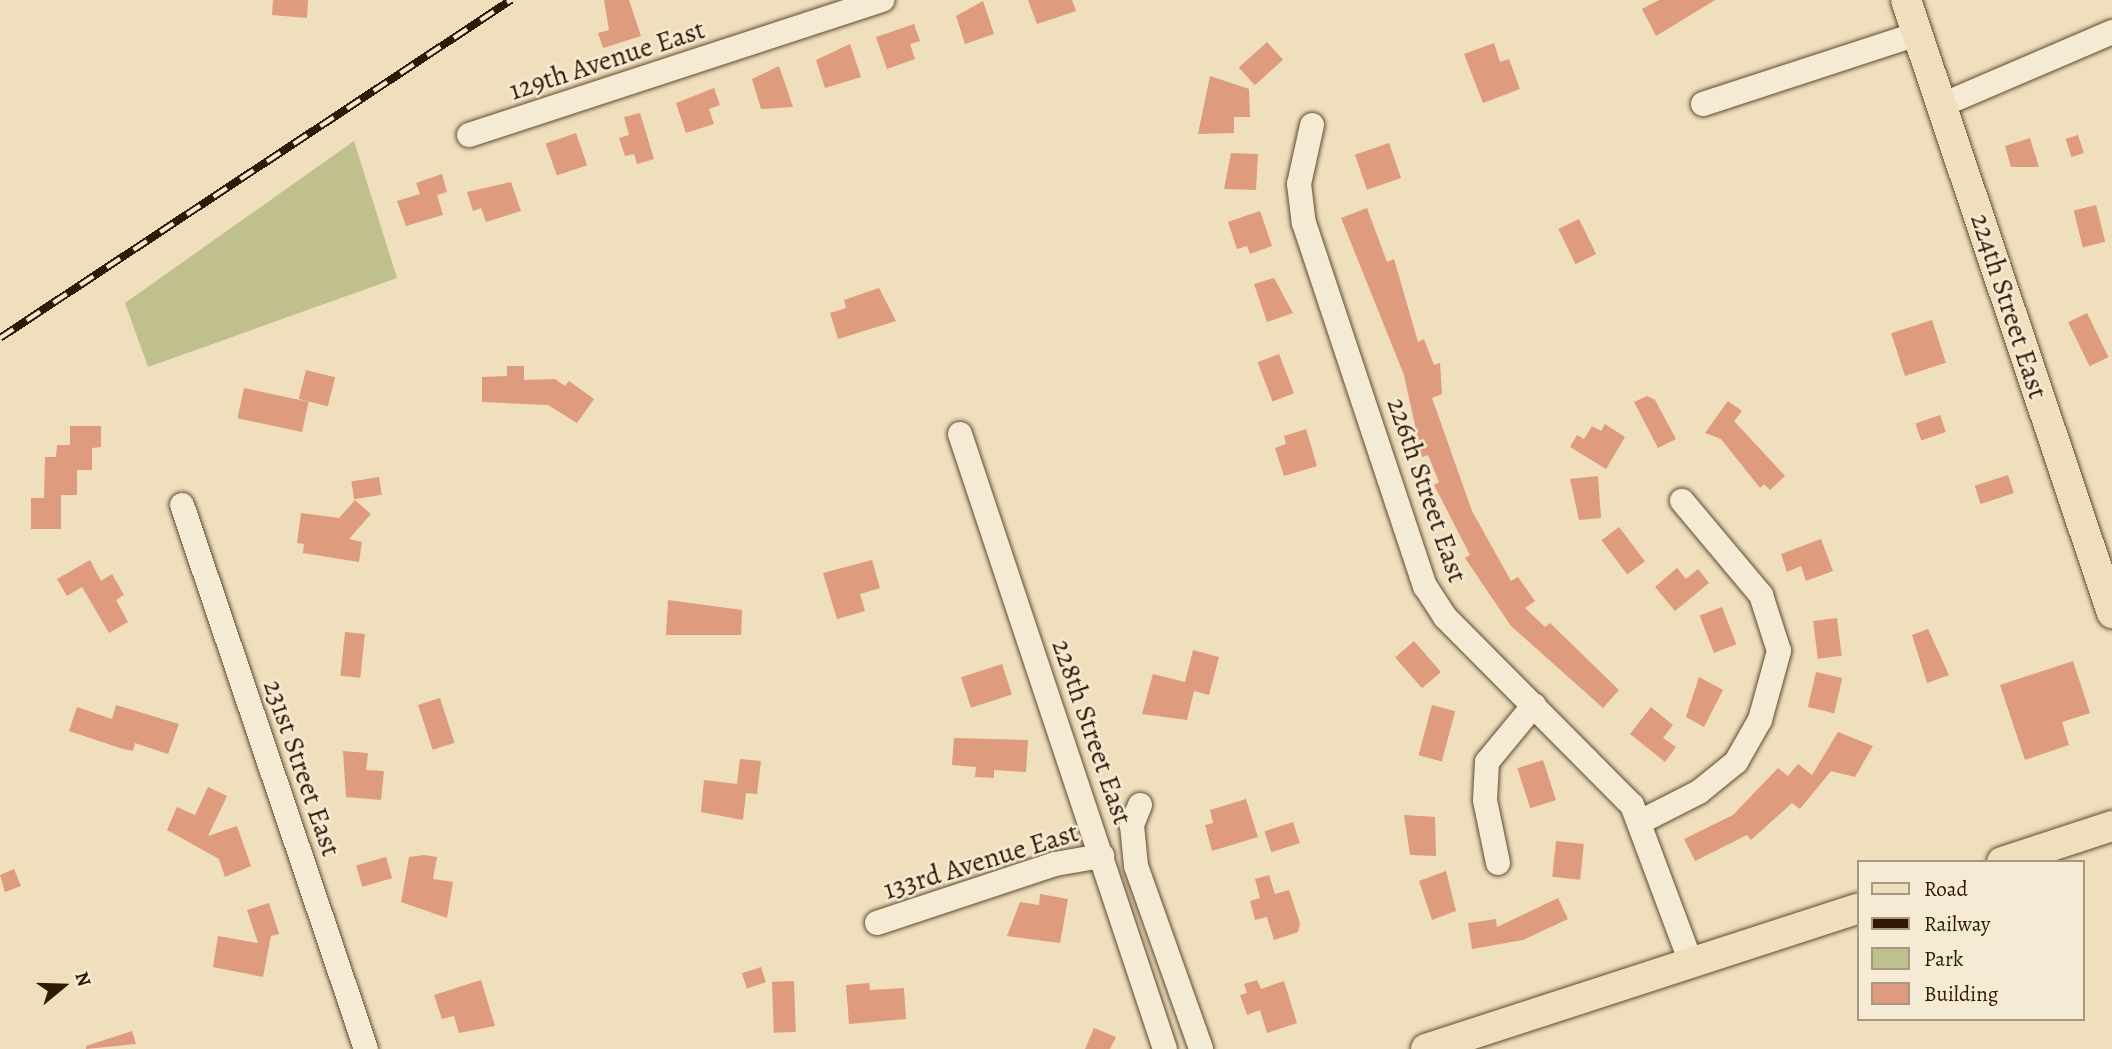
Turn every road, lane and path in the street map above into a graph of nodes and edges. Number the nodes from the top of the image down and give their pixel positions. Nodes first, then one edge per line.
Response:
1 (883, 0) edge
2 (1906, 0) edge
3 (2112, 32) edge
4 (1917, 34) junction
5 (1703, 104) dead end
6 (1942, 105) junction
7 (1312, 125) dead end
8 (469, 135) dead end
9 (960, 434) dead end
10 (1682, 501) dead end
11 (183, 505) dead end
12 (2106, 578) edge
13 (2112, 613) edge
14 (1534, 705) junction
15 (1140, 804) dead end
16 (1642, 821) junction
17 (2112, 826) edge
18 (1102, 856) junction
19 (2008, 860) edge
20 (1498, 863) dead end
21 (1856, 910) edge
22 (877, 923) dead end
23 (1691, 963) junction
24 (366, 1049) edge
25 (1165, 1049) edge
26 (1201, 1049) edge
27 (1426, 1049) edge

1 - 8 street, 129th Avenue East
2 - 4 main road, 224th Street East
3 - 6 street
4 - 5 street
4 - 6 main road, 224th Street East
6 - 12 main road, 224th Street East
7 - 14 street, 226th Street East
9 - 18 street, 228th Street East
10 - 16 street
11 - 24 street, 231st Street East
12 - 13 main road, 224th Street East
14 - 16 street, 226th Street East
14 - 20 street
15 - 26 street
16 - 23 street, 226th Street East
17 - 19 main road
18 - 22 street, 133rd Avenue East
18 - 25 street, 228th Street East
21 - 23 main road
23 - 27 main road

